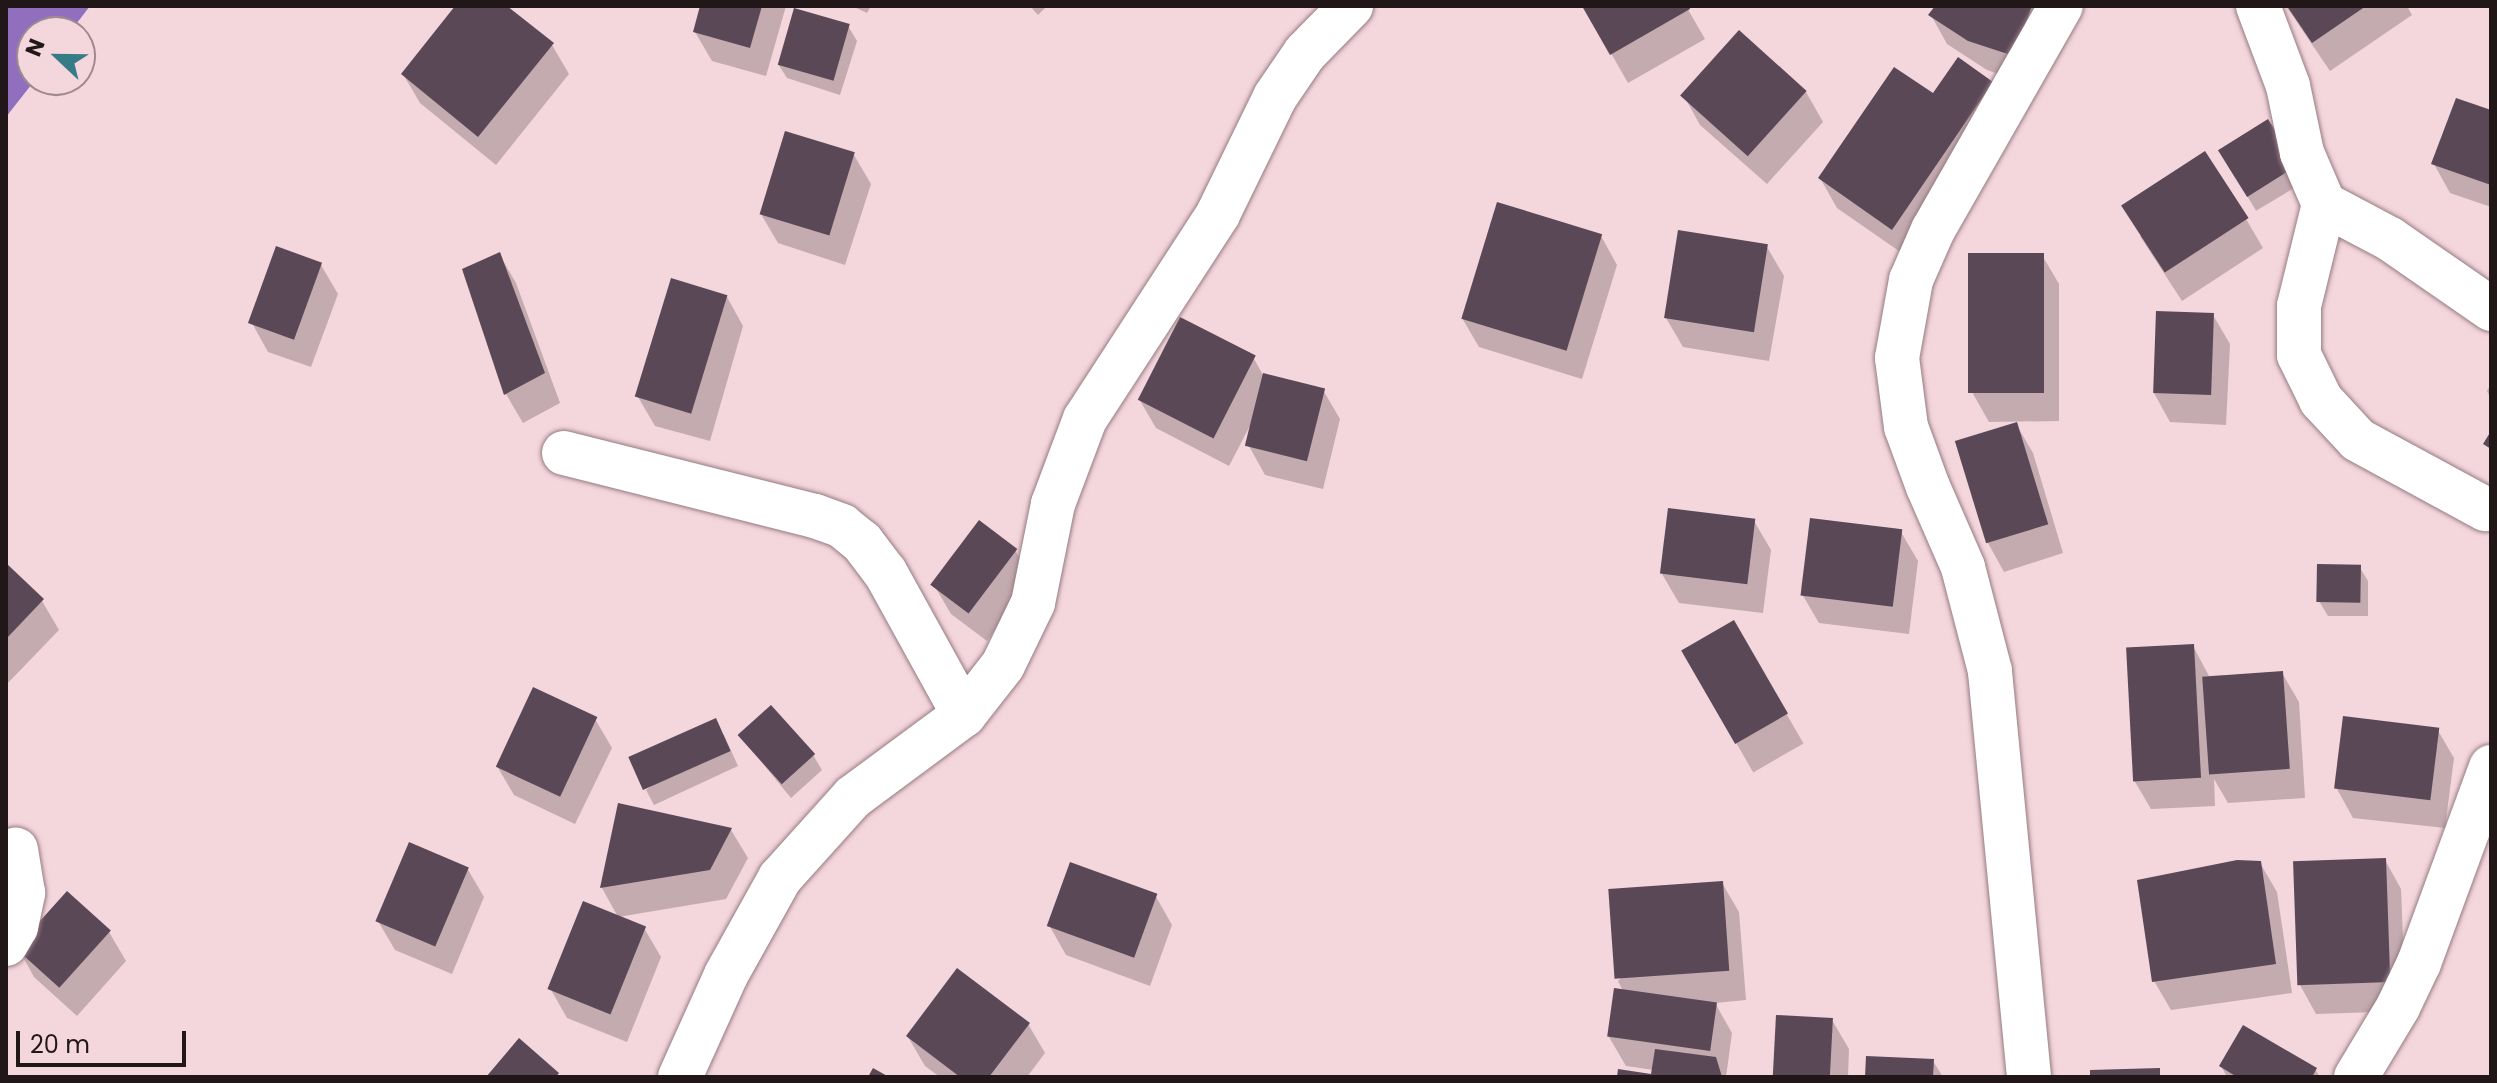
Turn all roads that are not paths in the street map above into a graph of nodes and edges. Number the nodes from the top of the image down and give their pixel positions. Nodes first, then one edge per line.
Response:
1 (1351, 6) edge
2 (2061, 6) edge
3 (2258, 6) edge
4 (2324, 204) junction
5 (2491, 309) edge
6 (564, 453) dead end
7 (2485, 509) dead end
8 (964, 715) junction
9 (2491, 767) edge
10 (16, 850) dead end
11 (6, 944) edge
12 (680, 1077) edge
13 (2029, 1077) edge
14 (2356, 1077) edge

1 - 8 street
2 - 13 street
3 - 4 street
4 - 5 street
4 - 7 street
6 - 8 street
8 - 12 street
9 - 14 street
10 - 11 street

